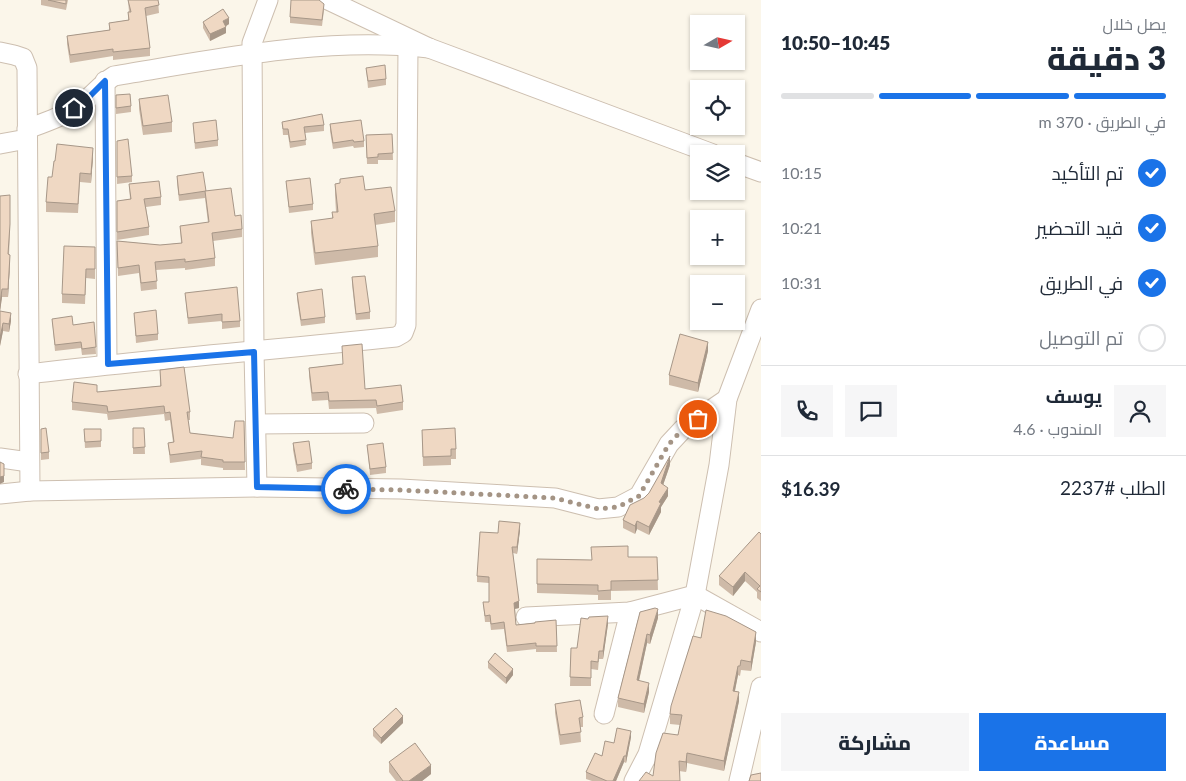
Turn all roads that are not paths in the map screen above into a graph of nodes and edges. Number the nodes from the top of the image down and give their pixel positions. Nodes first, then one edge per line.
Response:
1 (268, 0) edge
2 (328, 0) edge
3 (408, 45) junction
4 (429, 48) junction
5 (0, 52) edge
6 (253, 54) junction
7 (105, 81) junction
8 (27, 134) junction
9 (0, 144) edge
10 (690, 145) edge
11 (745, 166) edge
12 (761, 172) edge
13 (761, 309) edge
14 (254, 352) junction
15 (108, 364) junction
16 (28, 374) junction
17 (727, 399) junction
18 (364, 422) dead end
19 (256, 424) junction
20 (0, 458) edge
21 (29, 462) junction
22 (257, 487) junction
23 (30, 490) junction
24 (0, 494) edge
25 (695, 595) junction
26 (630, 612) junction
27 (526, 616) dead end
28 (761, 632) edge
29 (761, 687) edge
30 (604, 714) dead end
31 (634, 781) edge
32 (739, 781) edge

1 - 6 street
2 - 4 street
3 - 4 street
3 - 6 street
3 - 14 street
4 - 10 street
5 - 8 street
6 - 7 street
6 - 14 street
7 - 8 street
7 - 15 street
8 - 9 street
8 - 16 street
11 - 12 street
13 - 17 street
14 - 15 street
14 - 19 street
15 - 16 street
16 - 21 street
17 - 22 street
17 - 25 street
18 - 19 street
19 - 22 street
20 - 21 street
21 - 23 street
22 - 23 street
23 - 24 street
25 - 26 street
25 - 28 street
25 - 31 street
26 - 27 street
26 - 30 street
29 - 32 street

